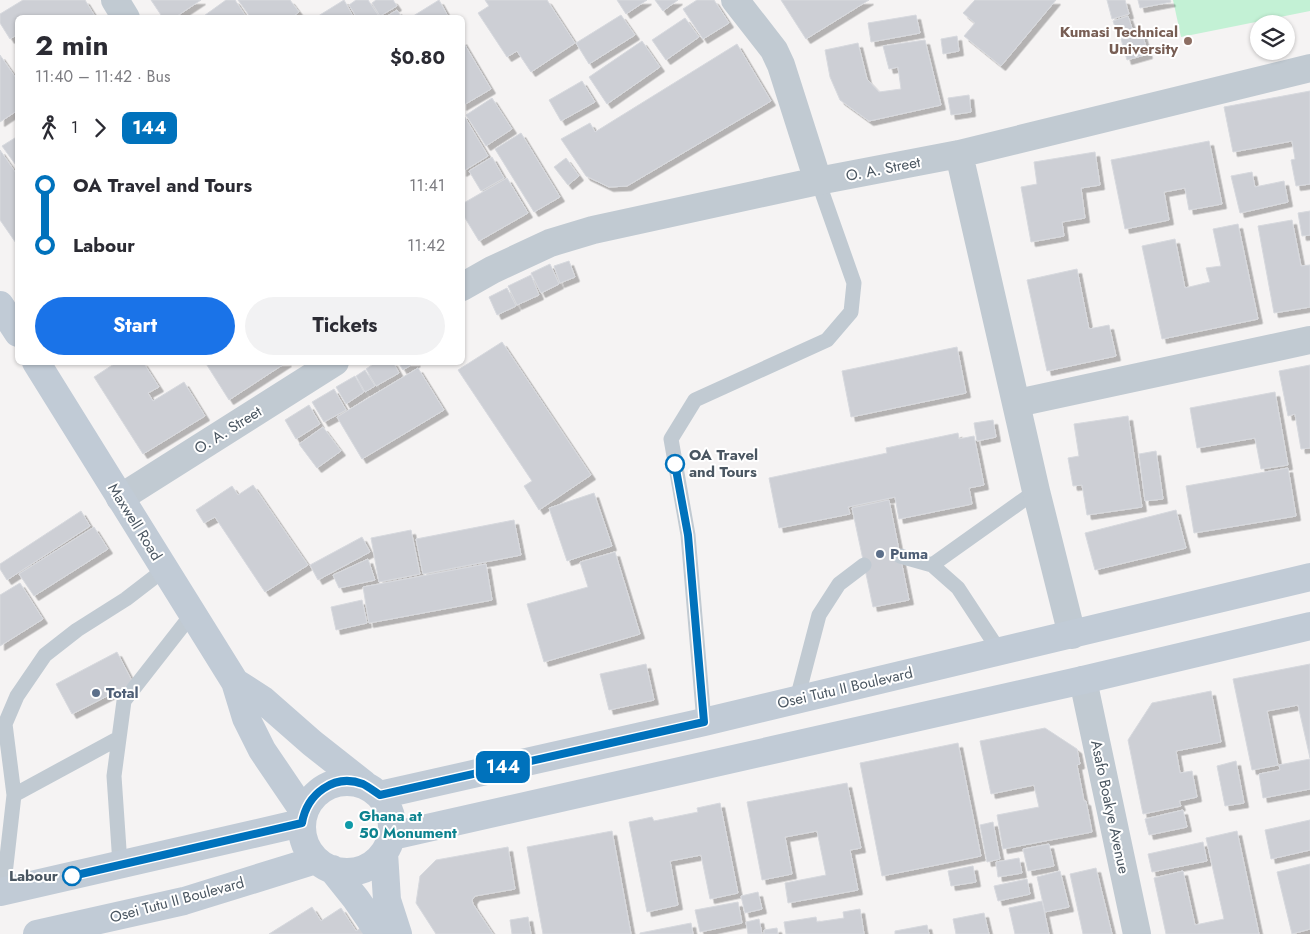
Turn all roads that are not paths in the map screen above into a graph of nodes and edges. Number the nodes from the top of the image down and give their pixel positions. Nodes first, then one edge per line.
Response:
1 (116, 0) edge
2 (735, 0) edge
3 (124, 15) edge
4 (1310, 68) edge
5 (959, 154) junction
6 (818, 181) junction
7 (465, 285) edge
8 (0, 305) edge
9 (15, 328) edge
10 (1310, 340) edge
11 (38, 365) edge
12 (330, 365) edge
13 (1017, 403) junction
14 (1036, 491) junction
15 (120, 498) junction
16 (900, 556) dead end
17 (864, 565) dead end
18 (932, 565) junction
19 (165, 569) junction
20 (1310, 577) edge
21 (192, 614) junction
22 (1310, 626) edge
23 (1072, 635) junction
24 (1000, 652) junction
25 (1083, 680) junction
26 (235, 682) junction
27 (797, 699) junction
28 (704, 722) junction
29 (119, 738) junction
30 (372, 790) junction
31 (14, 795) junction
32 (303, 818) junction
33 (388, 845) junction
34 (120, 864) junction
35 (324, 865) junction
36 (2, 892) edge
37 (37, 934) edge
38 (380, 934) edge
39 (398, 934) edge
40 (1137, 934) edge

1 - 3 street
2 - 6 street
4 - 5 street, O. A. Street
5 - 6 street, O. A. Street
5 - 13 street
6 - 7 street, O. A. Street
6 - 28 lane
8 - 9 main road
10 - 13 street
11 - 15 main road, Maxwell Road
12 - 15 street, O. A. Street
13 - 14 street
14 - 18 lane
14 - 23 street
15 - 19 main road, Maxwell Road
16 - 18 lane
17 - 27 lane
18 - 24 lane
19 - 21 main road, Maxwell Road
19 - 31 lane
20 - 23 main road, Osei Tutu II Boulevard
21 - 26 main road, Maxwell Road
21 - 29 lane
22 - 25 main road
23 - 24 main road, Osei Tutu II Boulevard
24 - 27 main road, Osei Tutu II Boulevard
25 - 33 main road
25 - 40 street, Asafo Boakye Avenue
26 - 30 main road, Maxwell Road
26 - 32 main road, Maxwell Road
27 - 28 main road, Osei Tutu II Boulevard
28 - 30 main road, Osei Tutu II Boulevard
29 - 31 lane
29 - 34 lane
30 - 32 main road
30 - 33 main road
31 - 36 lane
32 - 34 main road
32 - 35 main road
33 - 35 main road
33 - 39 main road
34 - 36 main road
35 - 37 main road, Osei Tutu II Boulevard
35 - 38 main road

